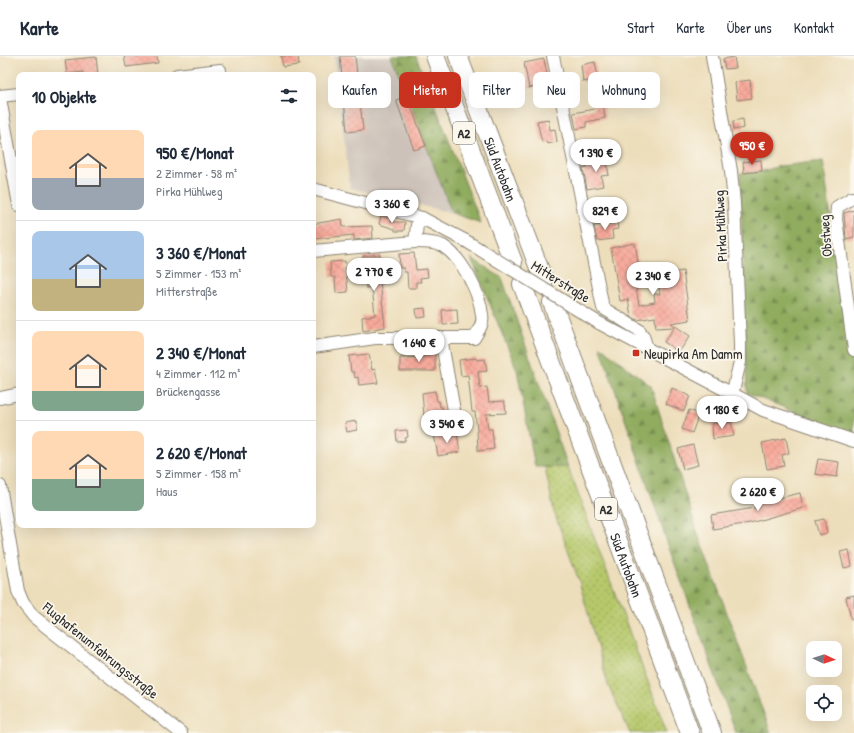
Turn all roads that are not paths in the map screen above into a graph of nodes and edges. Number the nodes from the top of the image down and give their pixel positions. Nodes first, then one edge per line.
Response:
1 (434, 56) edge
2 (458, 56) edge
3 (553, 56) edge
4 (712, 56) edge
5 (220, 70) dead end
6 (203, 72) edge
7 (16, 94) edge
8 (0, 97) edge
9 (3, 133) edge
10 (16, 137) edge
11 (316, 190) edge
12 (16, 192) edge
13 (852, 198) dead end
14 (422, 218) junction
15 (415, 242) junction
16 (316, 252) edge
17 (514, 262) dead end
18 (544, 281) dead end
19 (522, 284) dead end
20 (552, 302) dead end
21 (441, 338) junction
22 (316, 347) edge
23 (647, 348) junction
24 (854, 350) edge
25 (16, 395) edge
26 (732, 395) junction
27 (0, 398) edge
28 (455, 416) dead end
29 (854, 441) edge
30 (0, 486) edge
31 (181, 733) edge
32 (690, 733) edge
33 (712, 733) edge

1 - 17 highway, Süd Autobahn / A2
2 - 18 highway, Süd Autobahn / A2
3 - 23 street
4 - 26 street, Pirka Mühlweg
5 - 6 street
7 - 8 street
8 - 9 street
9 - 10 street
9 - 12 street
11 - 14 street, Mitterstraße
13 - 24 street, Obstweg
14 - 15 street
14 - 23 street, Mitterstraße, bridge
15 - 16 street
15 - 21 street
19 - 32 highway, Süd Autobahn / A2
20 - 33 highway, Süd Autobahn / A2
21 - 22 street
21 - 28 street
23 - 26 street, Mitterstraße
25 - 27 street
26 - 29 street, Mitterstraße
30 - 31 street, Flughafenumfahrungsstraße

